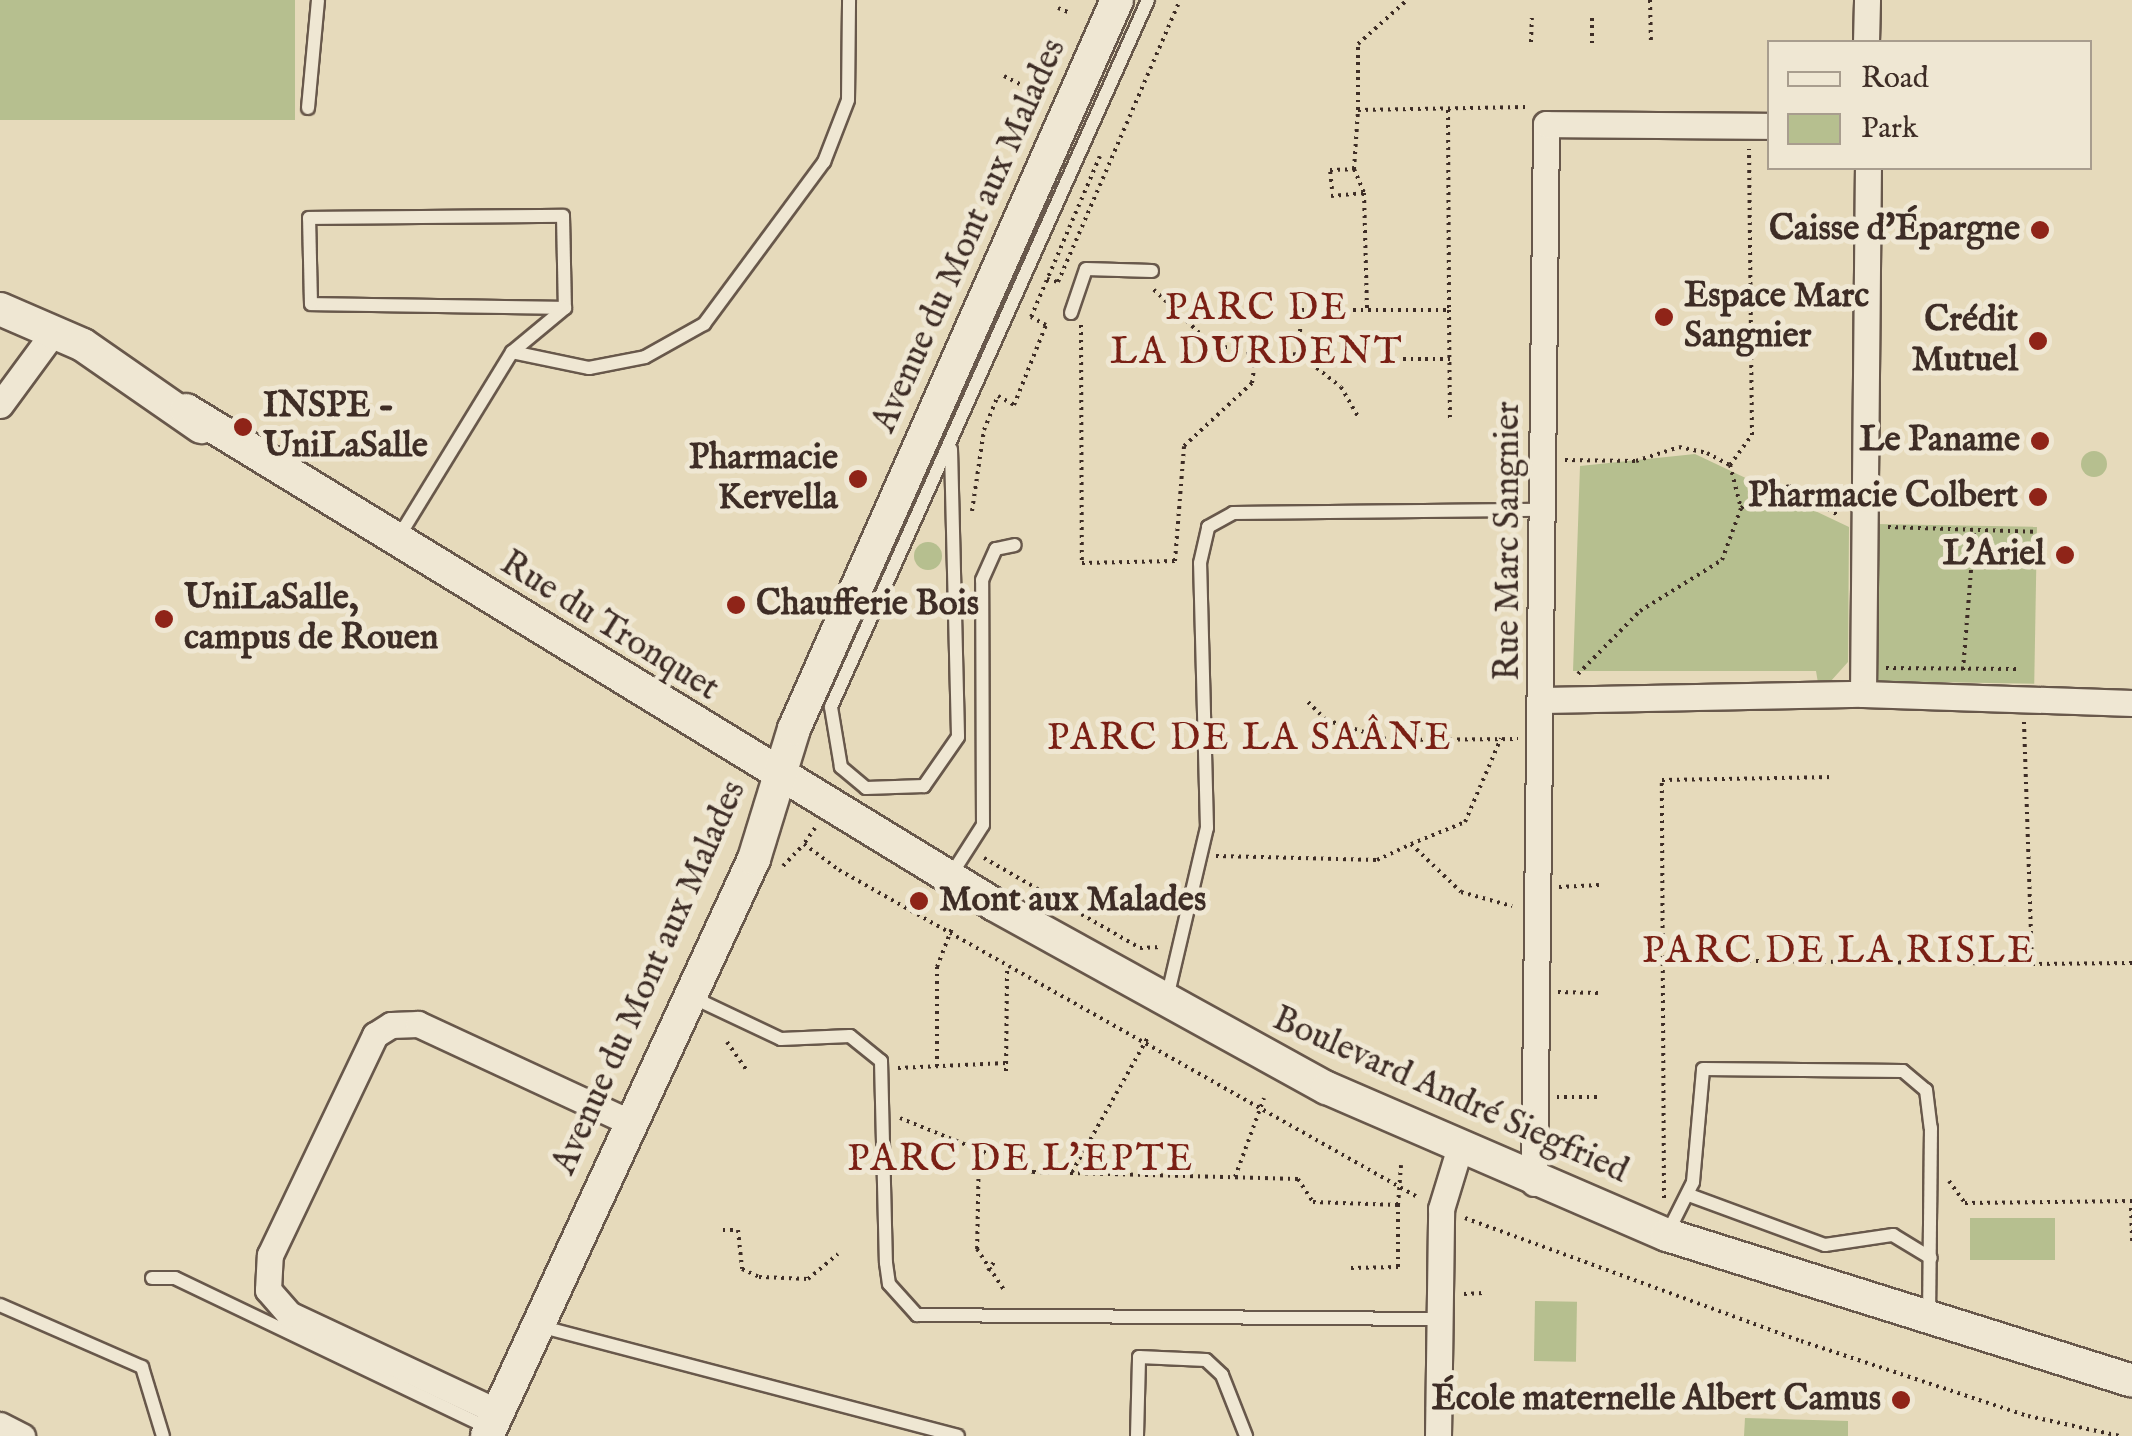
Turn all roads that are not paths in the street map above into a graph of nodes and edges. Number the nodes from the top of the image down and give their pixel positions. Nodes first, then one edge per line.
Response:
1 (318, 0) edge
2 (849, 0) edge
3 (1117, 0) edge
4 (1148, 0) edge
5 (1868, 0) edge
6 (1866, 40) edge
7 (308, 108) dead end
8 (1767, 126) edge
9 (1868, 170) edge
10 (1148, 271) road end
11 (0, 284) edge
12 (1072, 307) road end
13 (565, 308) junction
14 (0, 309) edge
15 (55, 330) junction
16 (512, 352) junction
17 (0, 405) edge
18 (951, 449) junction
19 (1544, 510) junction
20 (397, 540) junction
21 (1014, 545) dead end
22 (1863, 694) junction
23 (1553, 700) junction
24 (2132, 703) edge
25 (782, 777) junction
26 (949, 877) junction
27 (689, 995) junction
28 (1164, 1003) junction
29 (630, 1122) junction
30 (1458, 1150) junction
31 (1534, 1182) junction
32 (1689, 1195) junction
33 (1664, 1234) junction
34 (1931, 1258) junction
35 (152, 1278) dead end
36 (0, 1305) edge
37 (1440, 1319) junction
38 (1929, 1324) junction
39 (537, 1325) junction
40 (2132, 1381) edge
41 (0, 1425) edge
42 (491, 1426) edge
43 (22, 1436) edge
44 (163, 1436) edge
45 (958, 1436) edge
46 (1137, 1436) edge
47 (1246, 1436) edge
48 (1438, 1436) edge

1 - 7 lane
2 - 16 lane
3 - 25 street, Avenue du Mont aux Malades
4 - 18 lane
5 - 6 street
8 - 19 street, Rue Marc Sangnier
9 - 22 street
10 - 12 lane
11 - 15 street, Rue du Tronquet
13 - 13 lane
13 - 16 lane
14 - 15 street, Rue du Tronquet
15 - 17 street
15 - 20 street, Rue du Tronquet
16 - 20 lane
18 - 18 lane
19 - 23 street, Rue Marc Sangnier
19 - 28 lane
20 - 25 street, Rue du Tronquet
21 - 26 lane
22 - 23 street
22 - 24 street
23 - 31 street, Rue Marc Sangnier
25 - 26 street, Boulevard André Siegfried
25 - 27 street, Avenue du Mont aux Malades
26 - 28 street, Boulevard André Siegfried
27 - 29 street, Avenue du Mont aux Malades
27 - 37 lane
28 - 30 street, Boulevard André Siegfried
29 - 39 street, Avenue du Mont aux Malades
29 - 42 street
30 - 31 street, Boulevard André Siegfried
30 - 37 street
31 - 33 street, Boulevard André Siegfried
32 - 33 lane
32 - 34 lane
32 - 34 lane
33 - 38 street, Boulevard André Siegfried
34 - 38 lane
35 - 42 lane
36 - 44 lane
37 - 48 street
38 - 40 street, Boulevard André Siegfried
39 - 42 street, Avenue du Mont aux Malades
39 - 45 lane
41 - 43 street
46 - 47 lane

